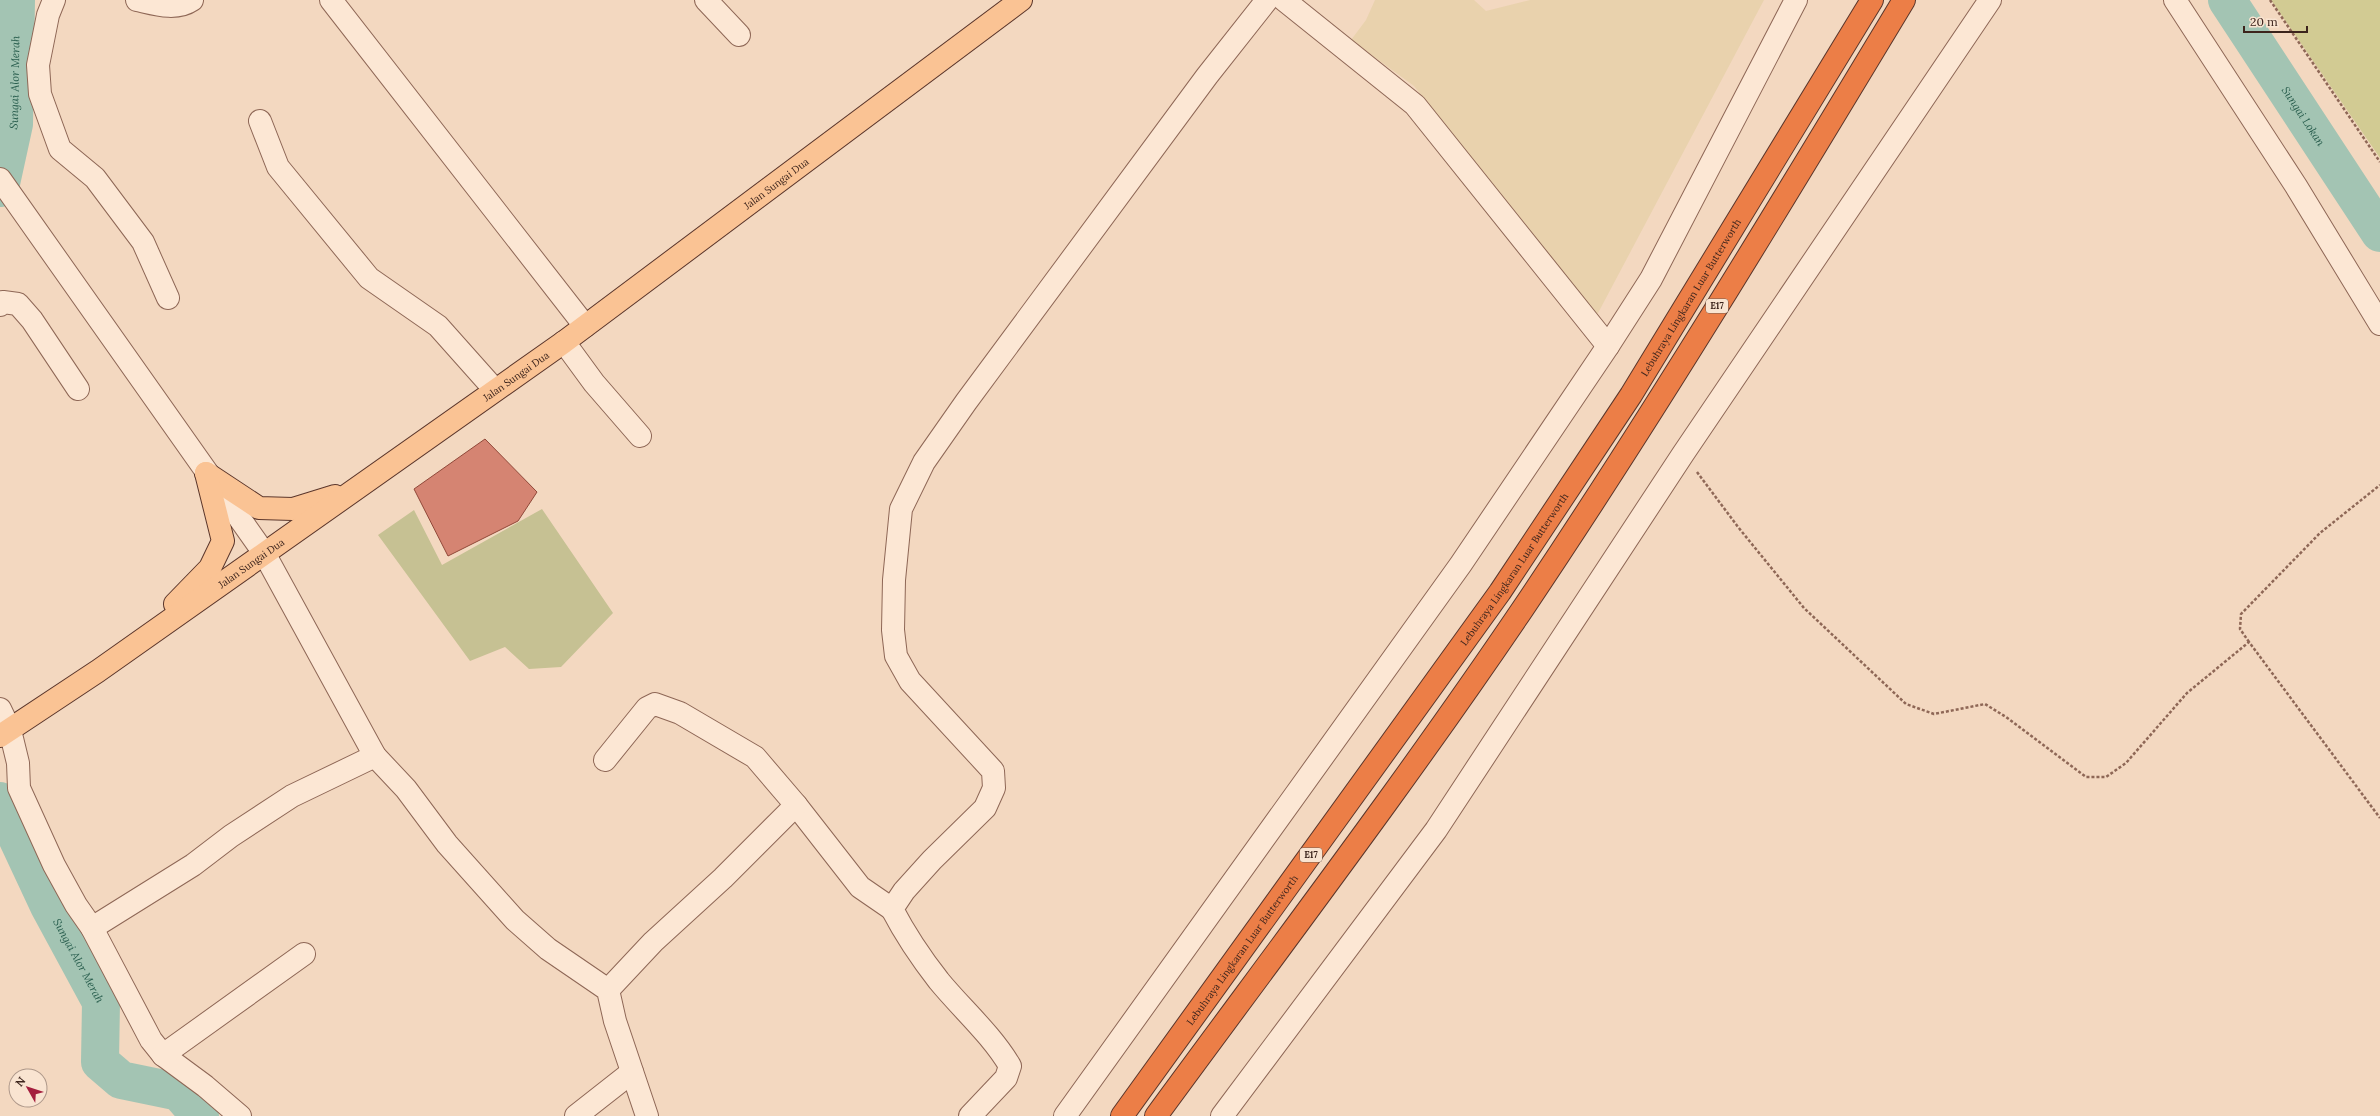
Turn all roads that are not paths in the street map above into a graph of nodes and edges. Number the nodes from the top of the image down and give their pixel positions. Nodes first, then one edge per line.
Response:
1 (54, 0) edge
2 (137, 0) edge
3 (192, 0) edge
4 (331, 0) edge
5 (706, 0) edge
6 (1021, 0) edge
7 (1268, 0) edge
8 (1284, 0) edge
9 (1796, 0) edge
10 (1872, 0) edge
11 (1904, 0) edge
12 (1990, 0) edge
13 (2175, 0) edge
14 (739, 35) dead end
15 (260, 121) dead end
16 (0, 179) edge
17 (168, 298) dead end
18 (0, 305) edge
19 (2380, 324) edge
20 (585, 326) junction
21 (564, 342) junction
22 (1608, 346) junction
23 (78, 389) dead end
24 (495, 390) junction
25 (640, 436) dead end
26 (206, 473) junction
27 (354, 490) junction
28 (264, 553) junction
29 (155, 630) junction
30 (0, 709) edge
31 (4, 734) edge
32 (375, 756) junction
33 (606, 760) dead end
34 (796, 805) junction
35 (892, 909) junction
36 (92, 928) junction
37 (304, 954) dead end
38 (608, 990) junction
39 (163, 1055) junction
40 (632, 1072) junction
41 (240, 1116) edge
42 (576, 1116) edge
43 (647, 1116) edge
44 (970, 1116) edge
45 (1065, 1116) edge
46 (1122, 1116) edge
47 (1156, 1116) edge
48 (1222, 1116) edge

1 - 17 street
2 - 3 street
4 - 20 street
5 - 14 street
6 - 20 main road, Jalan Sungai Dua
7 - 35 street
8 - 22 street
9 - 22 street
10 - 46 highway, Lebuhraya Lingkaran Luar Butterworth / E17
11 - 47 highway, E17
12 - 48 street
13 - 19 street
15 - 24 street
16 - 26 street
18 - 23 street
20 - 21 main road, Jalan Sungai Dua
21 - 24 main road, Jalan Sungai Dua
21 - 25 street
22 - 45 street
24 - 27 main road, Jalan Sungai Dua
26 - 27 main road
26 - 28 street
26 - 29 main road
27 - 28 main road, Jalan Sungai Dua
28 - 29 main road, Jalan Sungai Dua
28 - 32 street
29 - 31 main road, Jalan Sungai Dua
30 - 31 street
31 - 36 street
32 - 36 street
32 - 38 street
33 - 34 street
34 - 35 street
34 - 38 street
35 - 44 street
36 - 39 street
37 - 39 street
38 - 40 street
39 - 41 street
40 - 42 street
40 - 43 street

